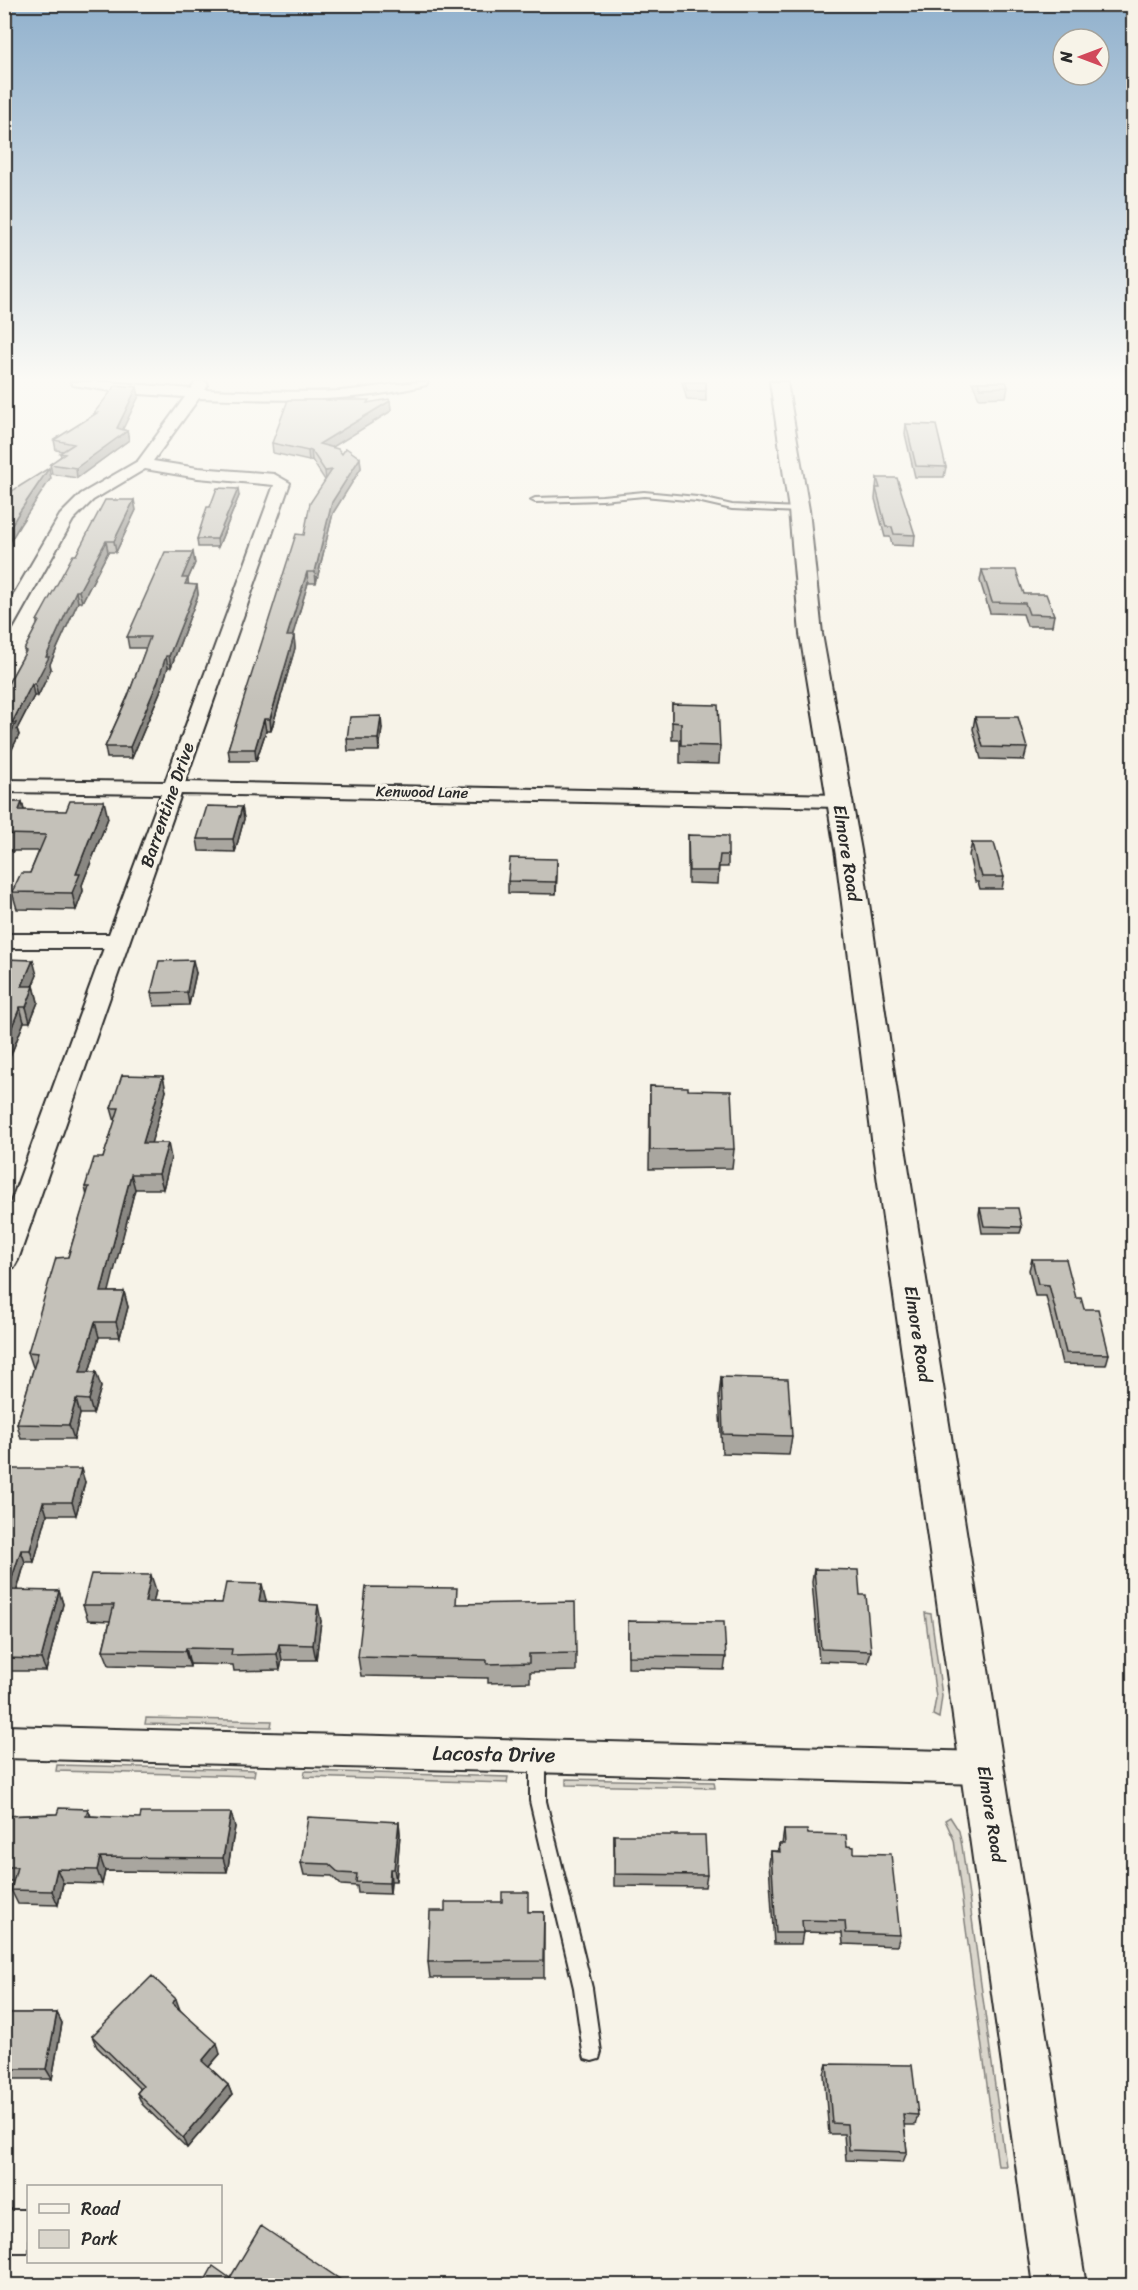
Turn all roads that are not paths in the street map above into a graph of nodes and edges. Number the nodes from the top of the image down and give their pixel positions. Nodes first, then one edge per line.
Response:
1 (101, 489) edge
2 (280, 489) edge
3 (796, 489) edge
4 (535, 500) dead end
5 (799, 510) junction
6 (4, 627) edge
7 (4, 786) edge
8 (172, 789) junction
9 (839, 801) junction
10 (4, 941) edge
11 (120, 941) junction
12 (4, 1260) edge
13 (4, 1742) edge
14 (538, 1755) junction
15 (983, 1768) junction
16 (592, 2052) dead end
17 (4, 2231) edge
18 (27, 2231) edge
19 (1060, 2286) edge

1 - 6 street
2 - 8 street, Barrentine Drive
3 - 5 street, Elmore Road
4 - 5 lane
5 - 9 street, Elmore Road
7 - 8 street, Kenwood Lane
8 - 9 street, Kenwood Lane
8 - 11 street, Barrentine Drive
9 - 15 street, Elmore Road
10 - 11 street
11 - 12 street, Barrentine Drive
13 - 14 street, Lacosta Drive
14 - 15 street, Lacosta Drive
14 - 16 lane
15 - 19 street, Elmore Road
17 - 18 street

